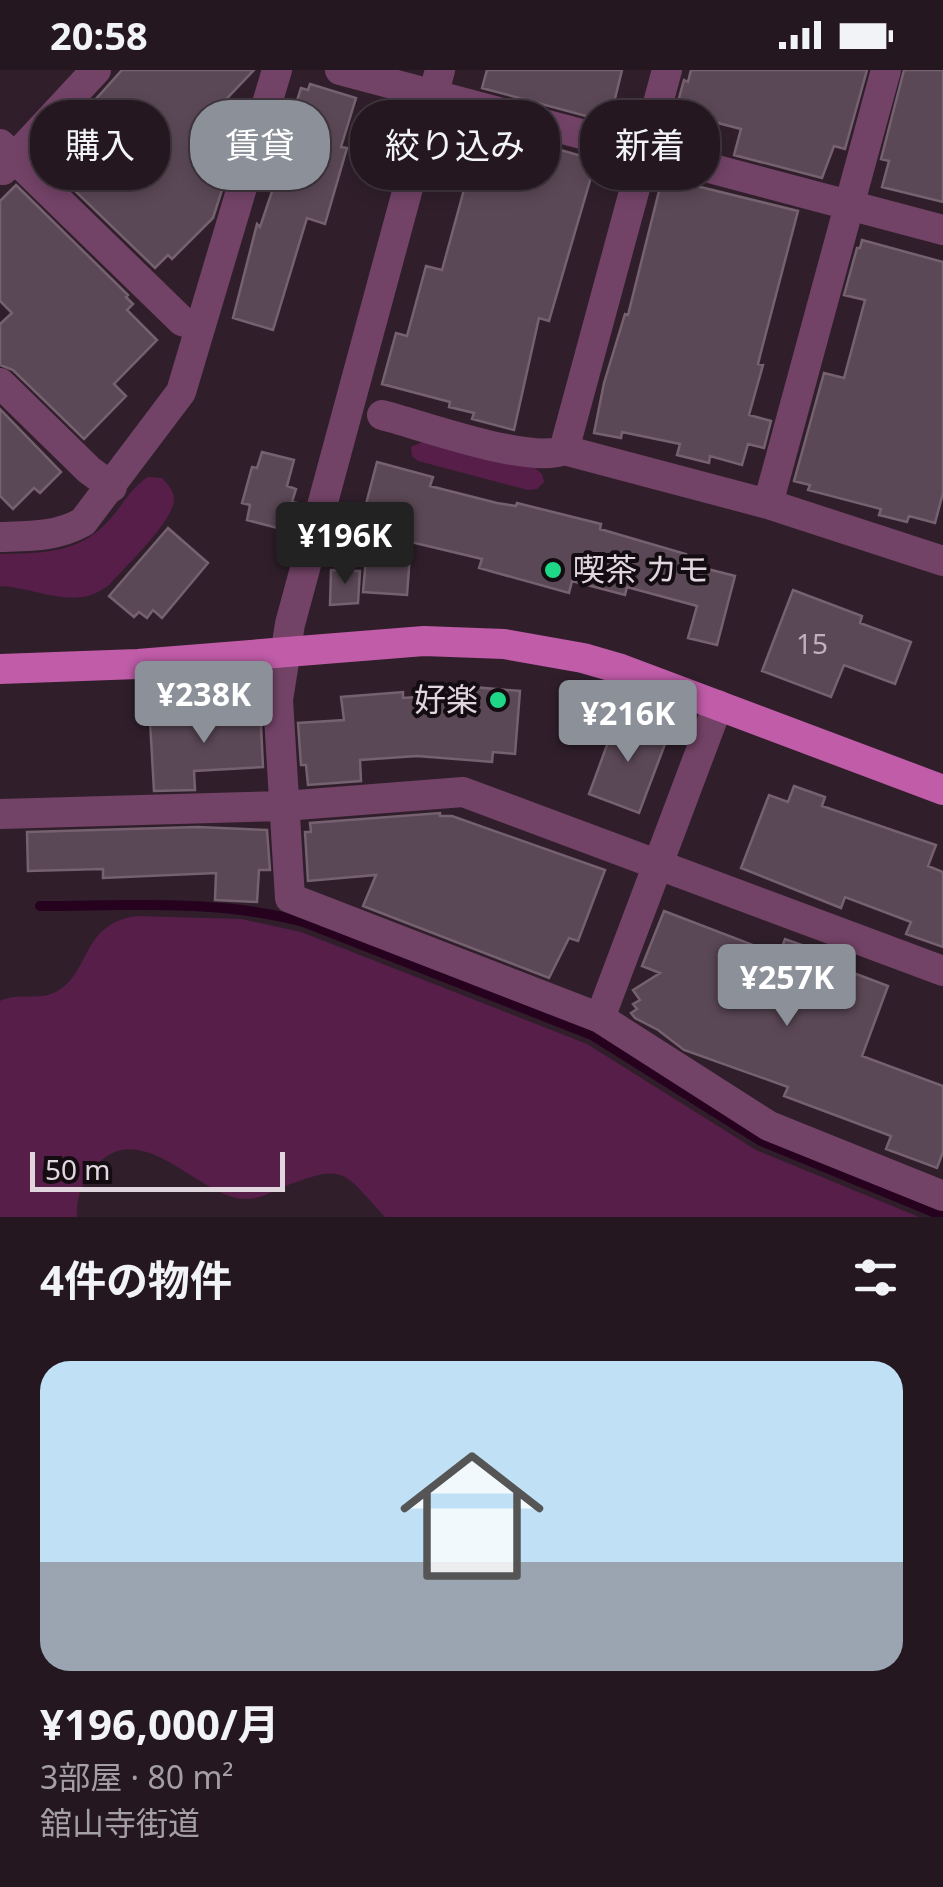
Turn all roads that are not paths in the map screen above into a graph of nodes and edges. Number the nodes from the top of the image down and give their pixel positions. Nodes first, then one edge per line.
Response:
1 (96, 70) edge
2 (277, 70) edge
3 (340, 70) edge
4 (667, 70) edge
5 (886, 70) edge
6 (436, 82) edge
7 (659, 100) edge
8 (580, 130) edge
9 (5, 158) edge
10 (720, 171) edge
11 (634, 190) edge
12 (849, 206) junction
13 (943, 230) edge
14 (200, 326) junction
15 (0, 383) edge
16 (382, 415) dead end
17 (564, 450) junction
18 (112, 487) junction
19 (768, 504) junction
20 (0, 537) edge
21 (943, 561) edge
22 (285, 652) junction
23 (0, 669) edge
24 (718, 705) junction
25 (943, 790) edge
26 (284, 806) junction
27 (0, 814) edge
28 (658, 865) junction
29 (943, 971) edge
30 (600, 1018) junction
31 (943, 1196) edge

1 - 9 street
2 - 14 street
3 - 6 street
4 - 7 street
5 - 12 street
6 - 8 street
6 - 22 street
9 - 14 street
10 - 12 street
11 - 17 street
12 - 13 street
12 - 19 street
14 - 18 street
15 - 18 street
16 - 17 street
17 - 19 street
18 - 20 street
19 - 21 street
22 - 23 main road
22 - 24 main road
22 - 26 street
24 - 25 main road
24 - 28 street
26 - 27 street
26 - 28 street
26 - 30 street
28 - 29 street
28 - 30 street
30 - 31 street

